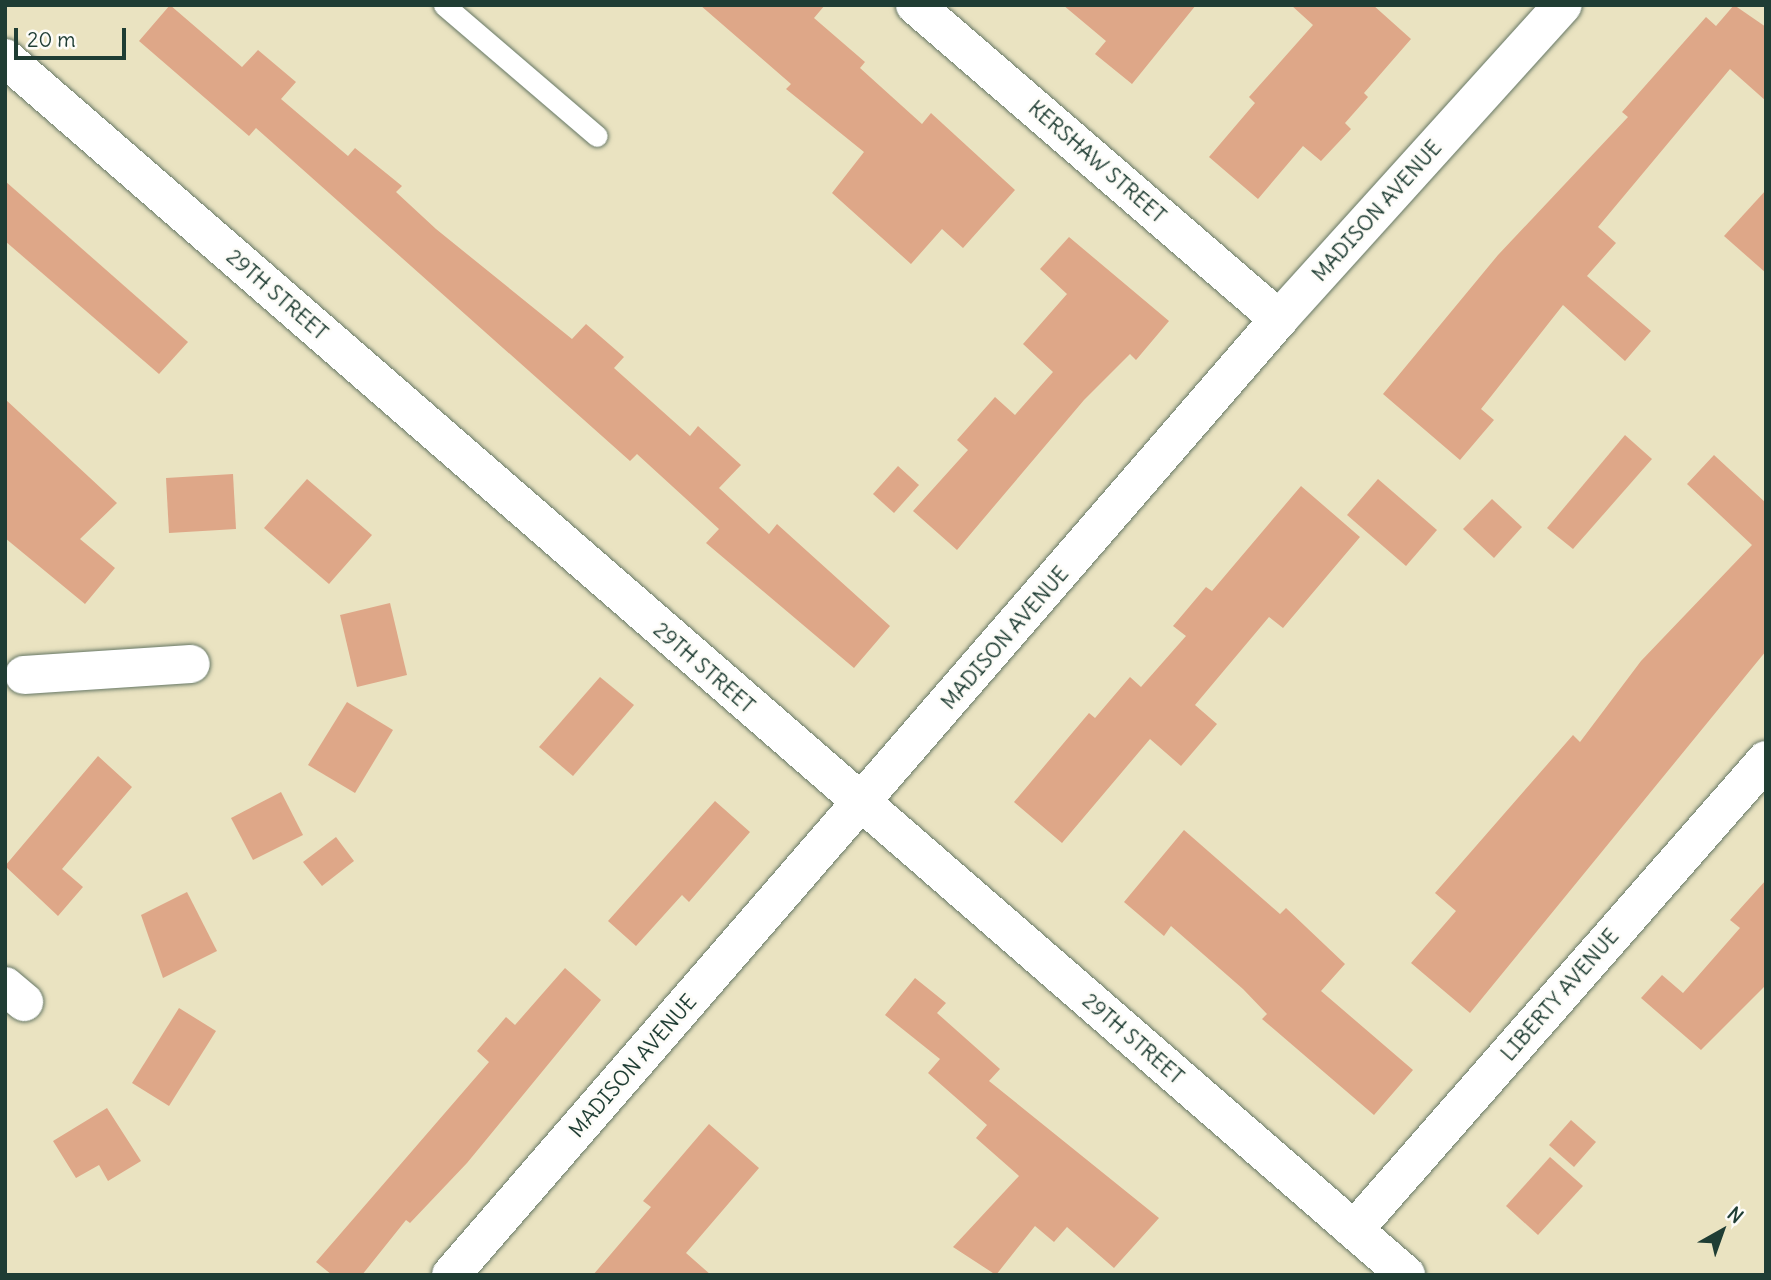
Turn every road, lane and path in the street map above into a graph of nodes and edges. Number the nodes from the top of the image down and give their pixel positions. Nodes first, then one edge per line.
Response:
1 (444, 5) edge
2 (915, 5) edge
3 (1563, 5) edge
4 (5, 58) edge
5 (597, 136) dead end
6 (1279, 319) junction
7 (191, 664) dead end
8 (12, 677) edge
9 (1766, 760) edge
10 (860, 804) junction
11 (1354, 1230) junction
12 (451, 1275) edge
13 (1406, 1275) edge

1 - 5 lane
2 - 6 street, KERSHAW STREET
3 - 6 street, MADISON AVENUE
4 - 10 street, 29TH STREET
6 - 10 street, MADISON AVENUE
7 - 8 street
9 - 11 street, LIBERTY AVENUE
10 - 11 street, 29TH STREET
10 - 12 street, MADISON AVENUE
11 - 13 street, 29TH STREET

